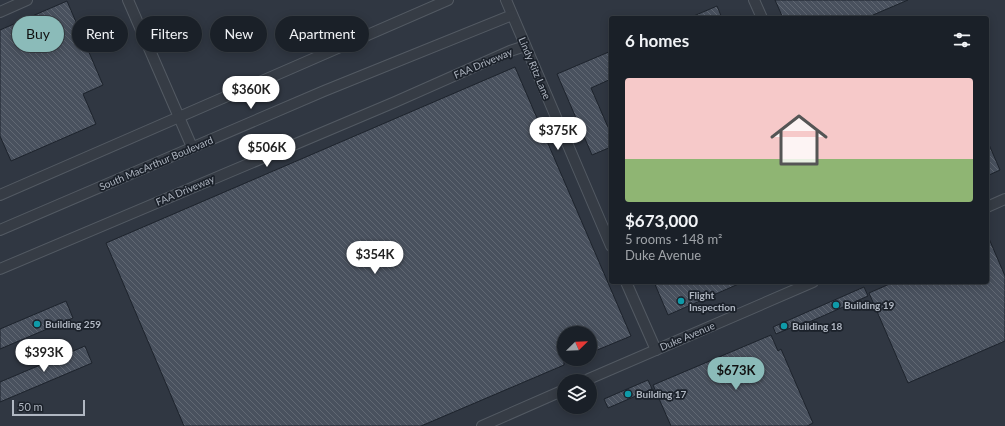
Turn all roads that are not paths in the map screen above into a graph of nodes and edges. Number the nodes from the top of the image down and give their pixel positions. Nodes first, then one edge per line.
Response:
1 (27, 0) edge
2 (128, 0) edge
3 (448, 0) edge
4 (506, 0) edge
5 (754, 0) edge
6 (0, 12) edge
7 (512, 15) junction
8 (761, 16) edge
9 (525, 46) junction
10 (179, 117) junction
11 (192, 148) junction
12 (0, 195) edge
13 (1005, 199) edge
14 (989, 206) edge
15 (0, 230) edge
16 (609, 241) edge
17 (0, 269) edge
18 (627, 284) edge
19 (808, 284) edge
20 (656, 350) junction
21 (597, 375) edge
22 (557, 393) edge
23 (482, 426) edge

1 - 6 street
2 - 10 street
3 - 10 street
4 - 7 street, Lindy Ritz Lane
5 - 8 street
7 - 9 street, Lindy Ritz Lane
7 - 11 street, South MacArthur Boulevard
9 - 16 street, Lindy Ritz Lane
9 - 17 street, FAA Driveway
10 - 11 street
10 - 12 street
11 - 15 street, South MacArthur Boulevard
13 - 14 street
18 - 20 street
19 - 20 street, Duke Avenue
20 - 21 street, Duke Avenue
22 - 23 street

